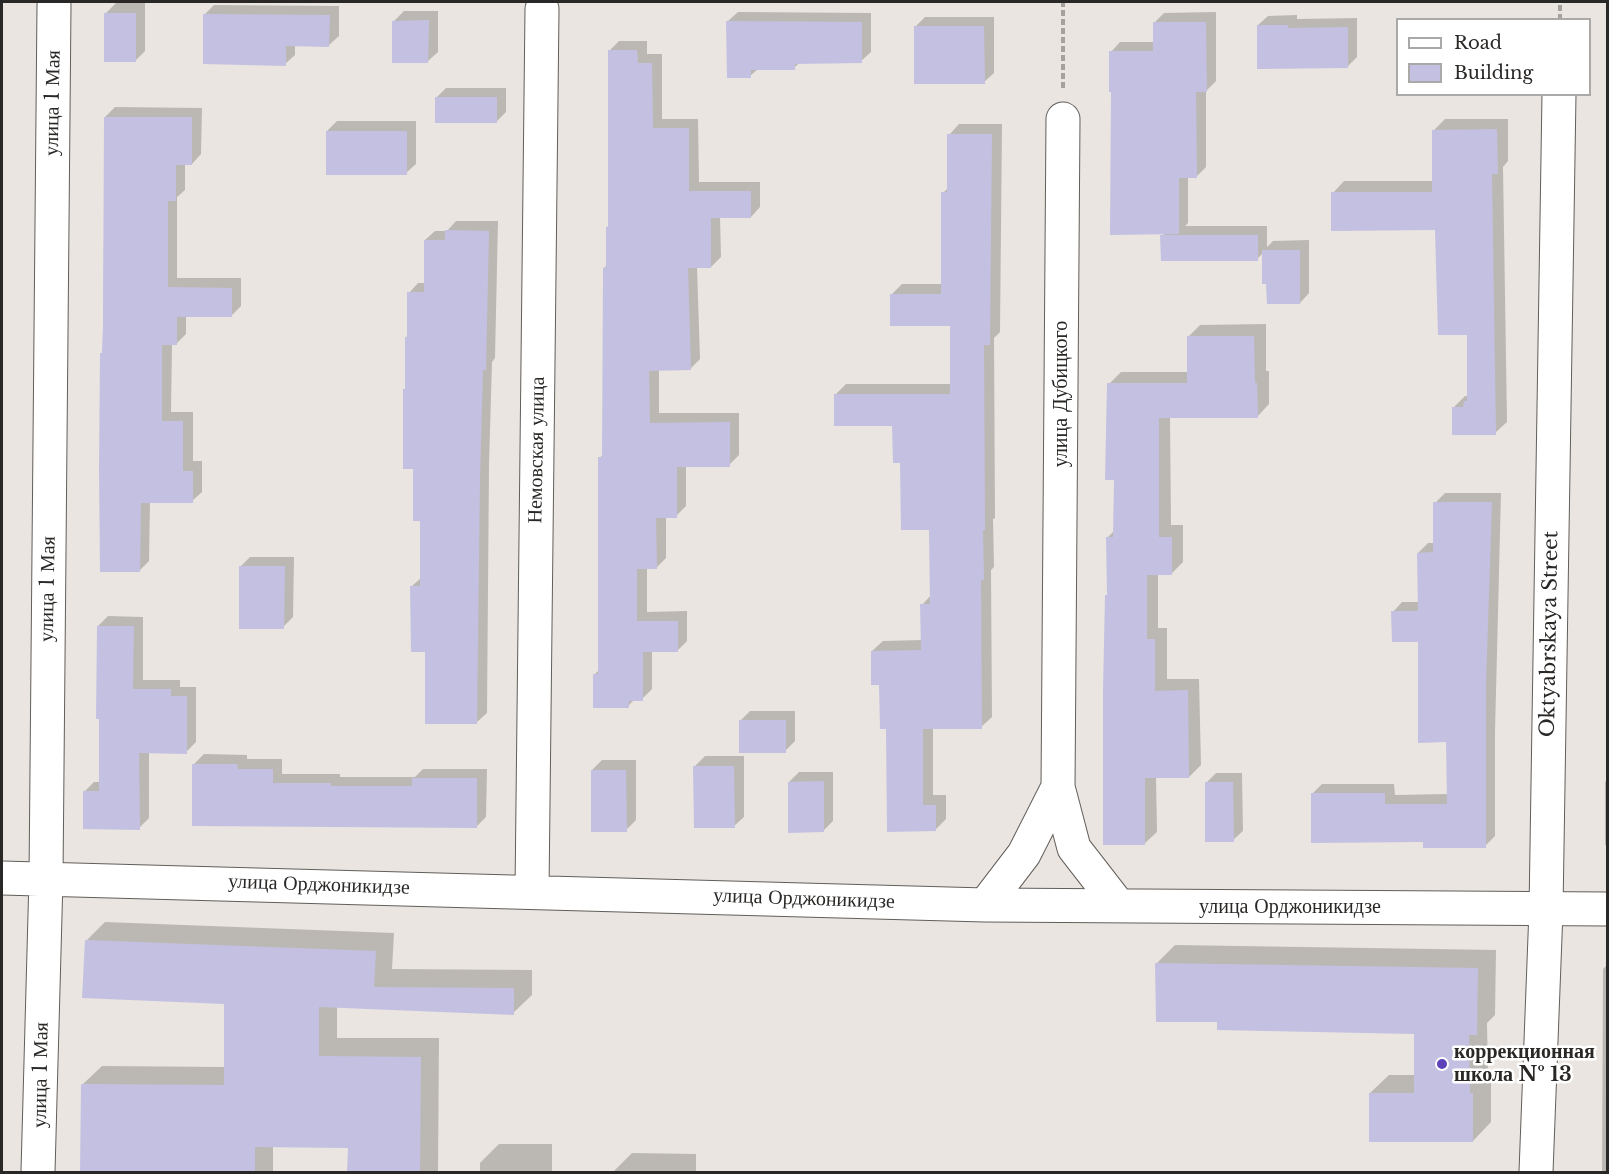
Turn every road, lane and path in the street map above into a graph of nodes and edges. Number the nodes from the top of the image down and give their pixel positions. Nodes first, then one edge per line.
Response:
1 (1064, 2) edge
2 (1560, 2) edge
3 (54, 5) dead end
4 (542, 9) dead end
5 (1560, 18) edge
6 (1559, 96) edge
7 (1063, 119) joint
8 (1058, 787) junction
9 (2, 878) edge
10 (46, 878) junction
11 (532, 891) junction
12 (985, 905) junction
13 (1119, 906) junction
14 (1608, 909) edge
15 (1546, 910) junction
16 (38, 1173) edge
17 (1536, 1173) edge

1 - 7 path
2 - 5 path
3 - 10 street, улица 1 Мая
4 - 11 street, Немовская улица
6 - 15 street, Oktyabrskaya Street
7 - 8 street, улица Дубицкого
8 - 12 street, улица Дубицкого
8 - 13 street, улица Дубицкого
9 - 10 street, улица Орджоникидзе
10 - 11 street, улица Орджоникидзе
10 - 16 street, улица 1 Мая
11 - 12 street, улица Орджоникидзе
12 - 13 street, улица Орджоникидзе
13 - 15 street, улица Орджоникидзе
14 - 15 street, улица Орджоникидзе
15 - 17 street, Oktyabrskaya Street

